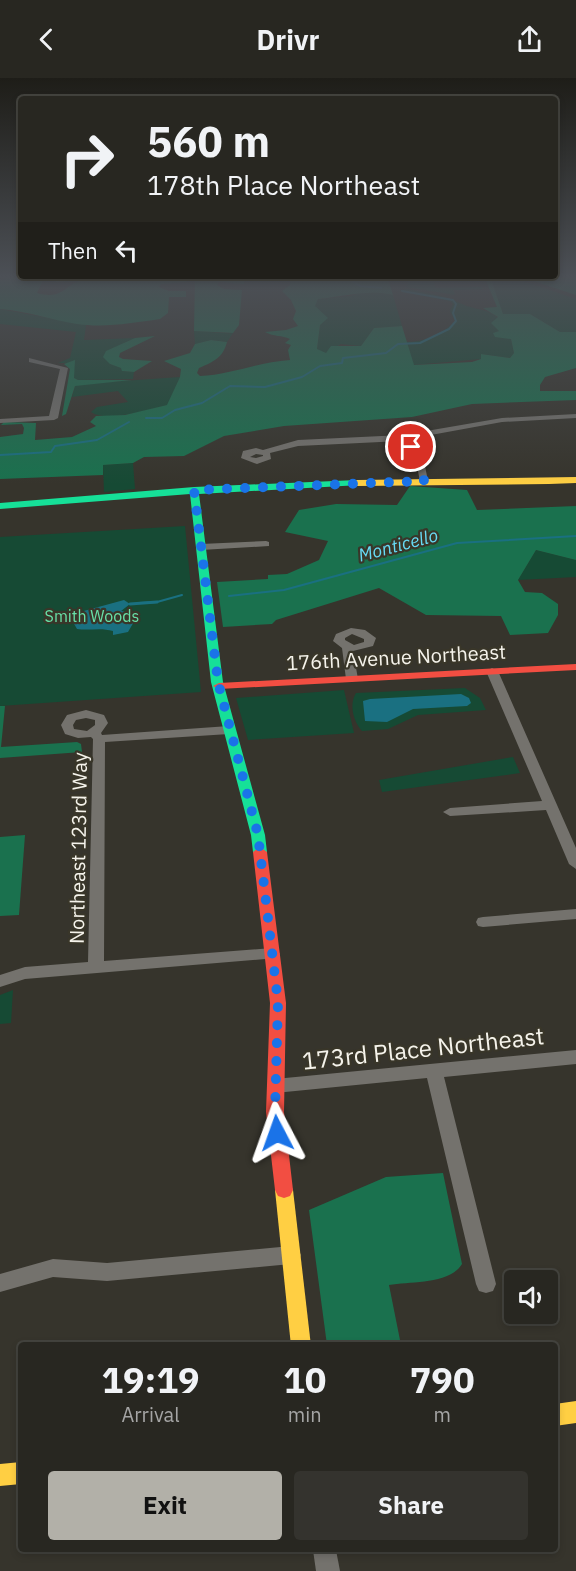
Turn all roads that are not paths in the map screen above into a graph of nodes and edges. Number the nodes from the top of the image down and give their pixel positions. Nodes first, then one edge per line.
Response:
1 (32, 360) dead end
2 (576, 416) edge
3 (0, 421) edge
4 (403, 438) junction
5 (265, 452) dead end
6 (576, 480) edge
7 (424, 481) junction
8 (194, 490) junction
9 (0, 506) edge
10 (266, 544) dead end
11 (201, 547) junction
12 (347, 647) dead end
13 (576, 667) edge
14 (492, 671) junction
15 (352, 679) junction
16 (219, 686) junction
17 (230, 730) junction
18 (550, 805) junction
19 (450, 812) dead end
20 (576, 864) edge
21 (576, 914) edge
22 (483, 922) dead end
23 (272, 954) junction
24 (96, 967) junction
25 (0, 981) edge
26 (576, 1057) edge
27 (434, 1071) junction
28 (275, 1086) junction
29 (291, 1255) junction
30 (0, 1283) edge
31 (486, 1284) dead end
32 (301, 1342) edge
33 (576, 1412) edge
34 (558, 1414) edge
35 (18, 1473) edge
36 (0, 1475) edge
37 (325, 1552) edge
38 (328, 1571) edge

1 - 3 street
2 - 4 street
4 - 5 street
4 - 7 street
6 - 7 street
7 - 8 street
8 - 9 street
8 - 11 street
10 - 11 street
11 - 16 street
12 - 15 street
13 - 14 street, 176th Avenue Northeast
14 - 15 street, 176th Avenue Northeast
14 - 18 street
15 - 16 street, 176th Avenue Northeast
16 - 17 street
17 - 23 street
17 - 24 street, Northeast 123rd Way
18 - 19 street
18 - 20 street
21 - 22 street
23 - 24 street
23 - 28 street
24 - 25 street
26 - 27 street, 173rd Place Northeast
27 - 28 street, 173rd Place Northeast
27 - 31 street
28 - 29 street
29 - 30 street
29 - 32 street
33 - 34 street
35 - 36 street
37 - 38 street

